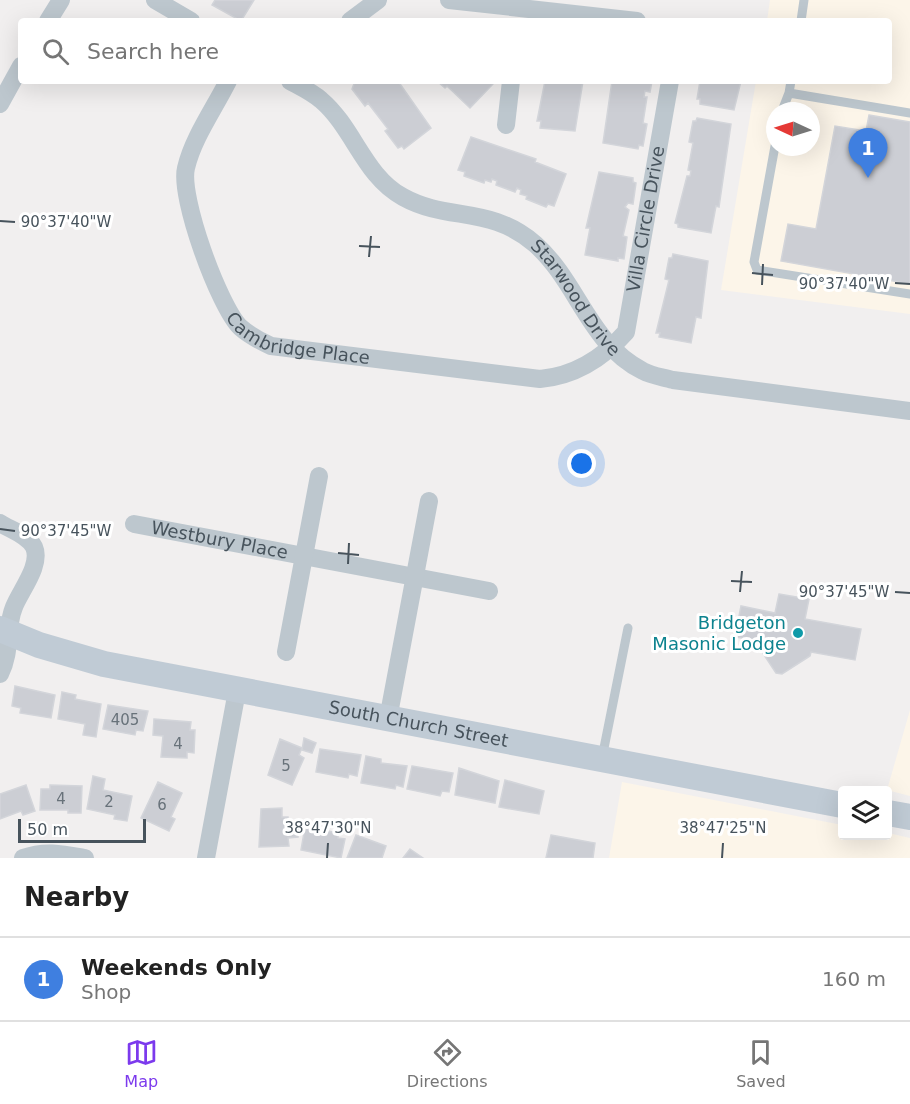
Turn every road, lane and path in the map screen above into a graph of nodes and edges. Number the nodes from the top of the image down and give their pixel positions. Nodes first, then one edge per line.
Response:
1 (61, 0) edge
2 (155, 0) edge
3 (378, 0) edge
4 (449, 0) edge
5 (804, 0) edge
6 (185, 11) edge
7 (517, 15) edge
8 (50, 18) edge
9 (354, 18) edge
10 (577, 18) edge
11 (801, 18) edge
12 (18, 71) edge
13 (226, 84) edge
14 (295, 84) edge
15 (511, 84) edge
16 (669, 84) edge
17 (790, 84) edge
18 (789, 93) junction
19 (786, 102) edge
20 (910, 102) edge
21 (0, 104) edge
22 (909, 113) edge
23 (506, 125) dead end
24 (773, 156) edge
25 (910, 294) edge
26 (611, 349) junction
27 (910, 411) edge
28 (320, 476) dead end
29 (429, 501) dead end
30 (0, 523) edge
31 (134, 524) dead end
32 (304, 556) junction
33 (415, 577) junction
34 (489, 591) dead end
35 (628, 628) dead end
36 (4, 632) edge
37 (286, 652) dead end
38 (0, 674) edge
39 (237, 691) junction
40 (388, 719) junction
41 (602, 758) junction
42 (838, 804) edge
43 (892, 814) edge
44 (910, 817) edge
45 (23, 858) edge
46 (85, 858) edge
47 (206, 858) edge

1 - 8 street
2 - 6 street
3 - 9 street
4 - 7 street
5 - 11 lane
7 - 10 street
12 - 21 street
13 - 26 street, Cambridge Place
14 - 26 street, Starwood Drive
15 - 23 street
16 - 26 street, Villa Circle Drive
17 - 18 lane
18 - 19 lane
18 - 22 lane
20 - 22 lane
24 - 25 lane
26 - 27 street, Starwood Drive
28 - 32 street, Westbury Place
29 - 33 street
30 - 36 street
31 - 32 street, Westbury Place
32 - 33 street, Westbury Place
32 - 37 street, Westbury Place
33 - 34 street, Westbury Place
33 - 40 street
35 - 41 lane
36 - 38 street
36 - 39 street, South Church Street
39 - 40 street, South Church Street
39 - 47 street
40 - 41 street, South Church Street
41 - 42 street, South Church Street
43 - 44 street
45 - 46 street

